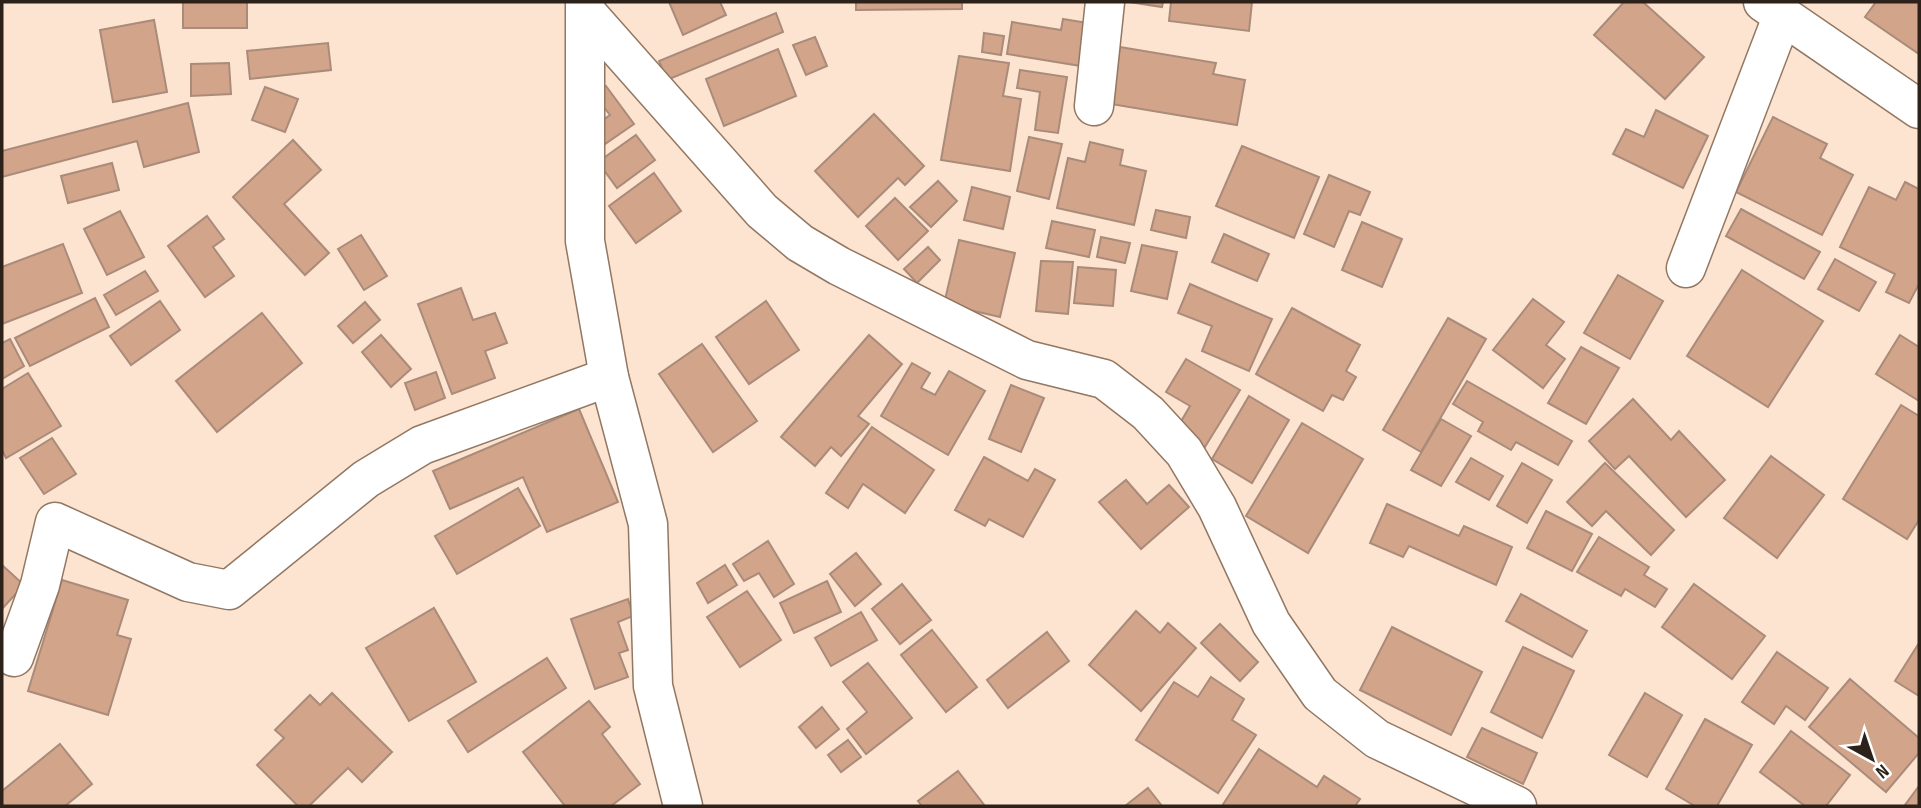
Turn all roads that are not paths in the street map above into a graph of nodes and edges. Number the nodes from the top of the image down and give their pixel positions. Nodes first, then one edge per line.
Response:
1 (1105, 2) edge
2 (585, 7) edge
3 (1773, 9) edge
4 (1094, 106) dead end
5 (1919, 109) edge
6 (1685, 268) dead end
7 (610, 377) junction
8 (14, 657) dead end
9 (679, 804) edge
10 (1517, 806) edge

1 - 4 street
2 - 7 street
2 - 10 street
3 - 5 street
3 - 6 street
7 - 8 street
7 - 9 street

